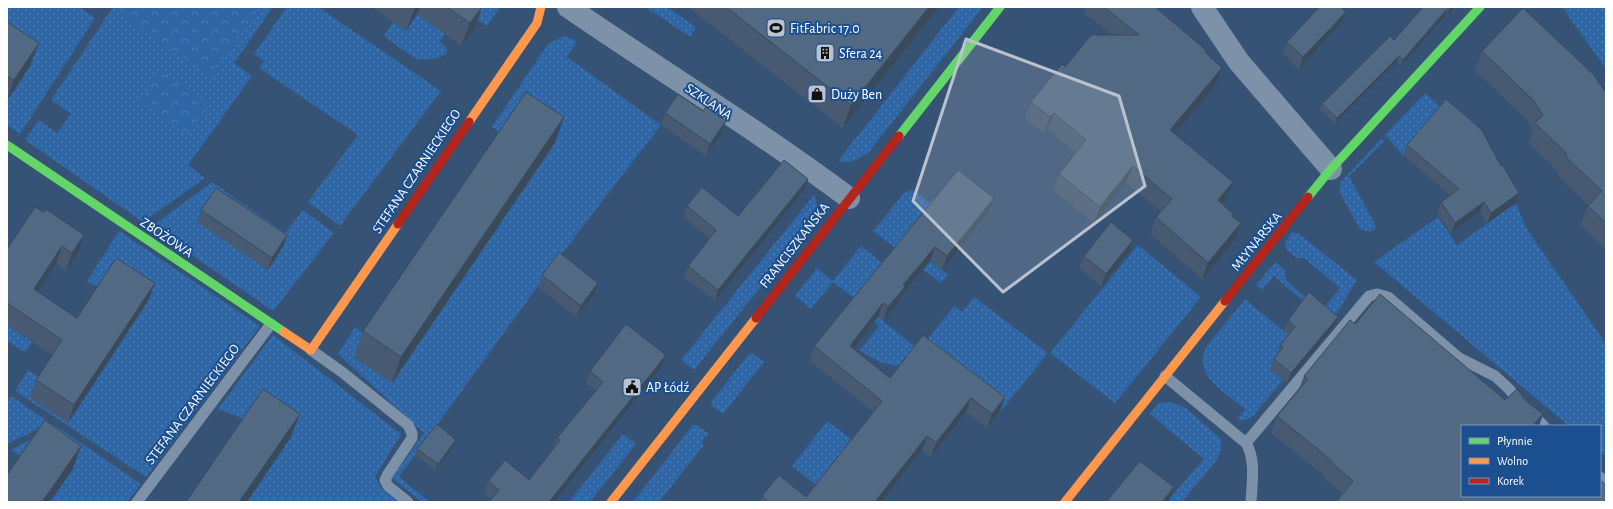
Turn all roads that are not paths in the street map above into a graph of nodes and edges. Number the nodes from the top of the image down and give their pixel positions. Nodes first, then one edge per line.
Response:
1 (541, 7) edge
2 (568, 7) edge
3 (1000, 7) edge
4 (1202, 7) edge
5 (1480, 7) edge
6 (7, 145) edge
7 (1331, 169) junction
8 (849, 198) junction
9 (271, 324) junction
10 (311, 350) junction
11 (1165, 376) junction
12 (1543, 425) edge
13 (1246, 443) junction
14 (137, 502) edge
15 (408, 502) edge
16 (611, 502) edge
17 (1065, 502) edge
18 (1251, 502) edge

1 - 10 street, STEFANA CZARNIECKIEGO
2 - 8 street, SZKLANA
3 - 8 street, FRANCISZKAŃSKA
4 - 7 street
5 - 7 street, MŁYNARSKA
6 - 9 street, ZBOŻOWA
7 - 11 street, MŁYNARSKA
8 - 16 street, FRANCISZKAŃSKA
9 - 10 street, ZBOŻOWA
9 - 14 lane, STEFANA CZARNIECKIEGO
10 - 15 lane
11 - 13 lane
11 - 17 street, MŁYNARSKA
12 - 13 lane
13 - 18 lane

